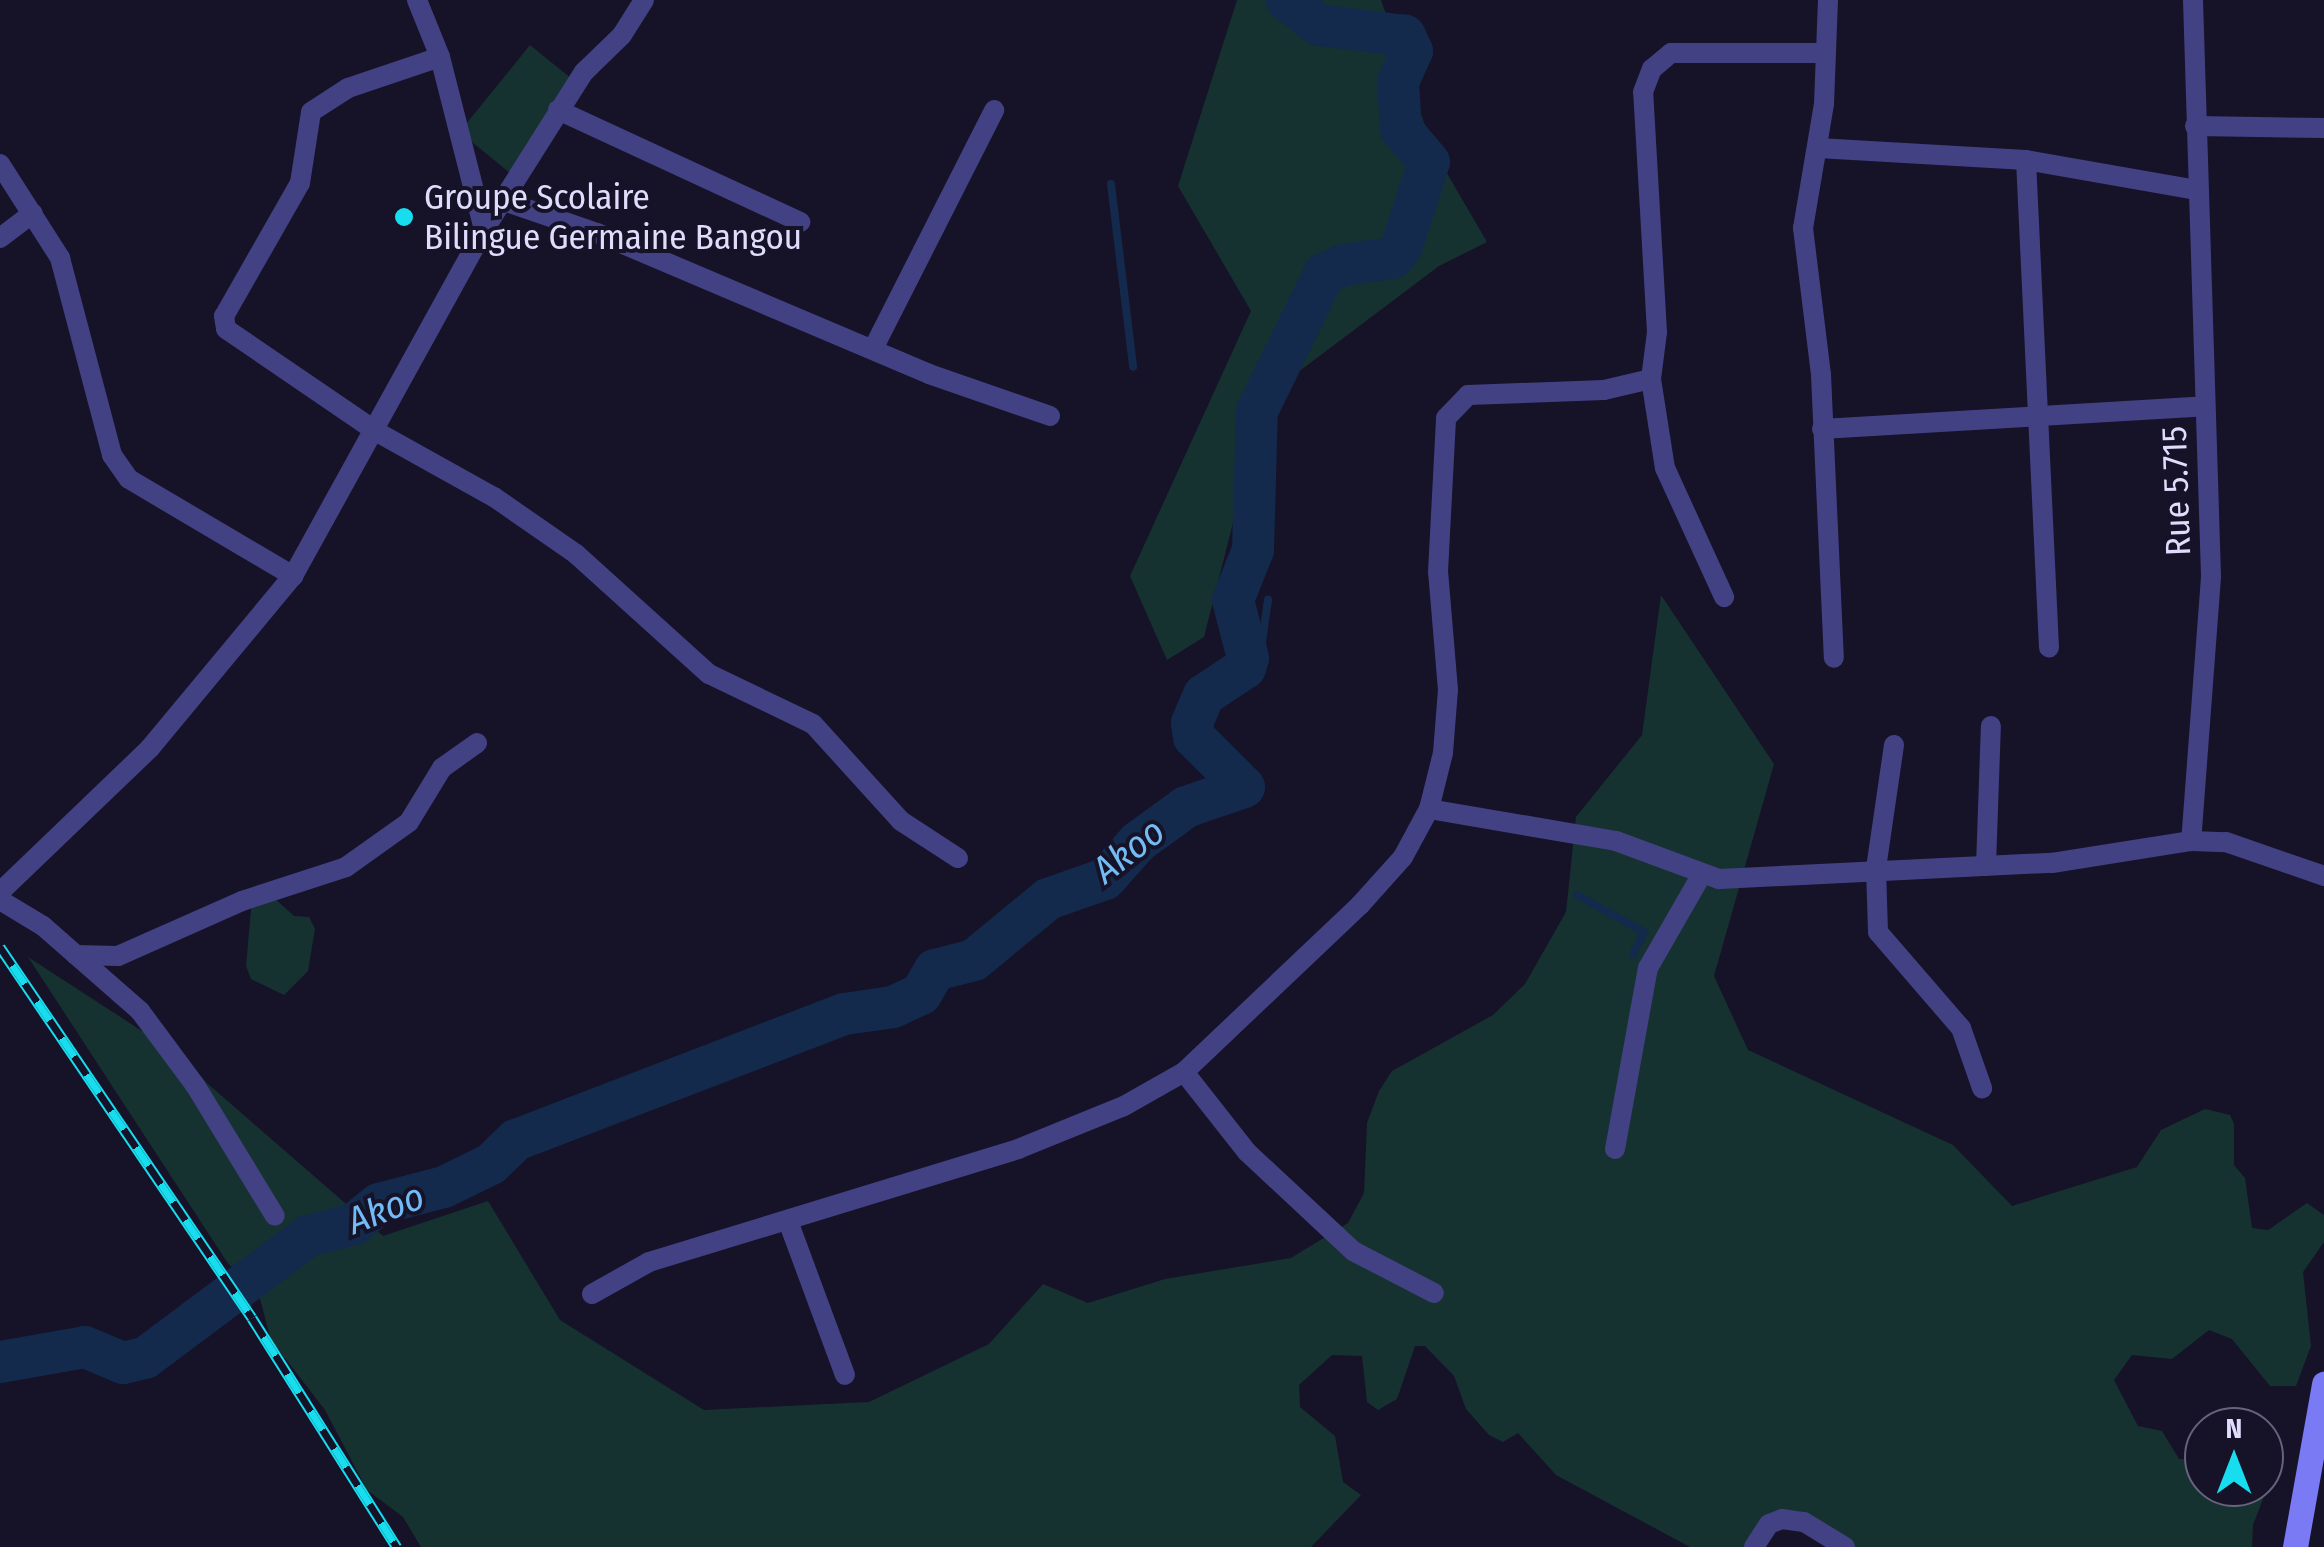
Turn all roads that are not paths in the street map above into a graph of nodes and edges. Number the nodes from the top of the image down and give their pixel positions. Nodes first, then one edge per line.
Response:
1 (417, 0) edge
2 (644, 0) edge
3 (1828, 0) edge
4 (2192, 0) edge
5 (1826, 53) junction
6 (440, 57) junction
7 (558, 110) junction
8 (994, 110) dead end
9 (2195, 126) junction
10 (2324, 128) edge
11 (1818, 148) junction
12 (2026, 160) junction
13 (0, 164) edge
14 (2198, 190) junction
15 (504, 201) junction
16 (33, 213) junction
17 (800, 222) dead end
18 (484, 230) junction
19 (0, 238) edge
20 (873, 349) junction
21 (1651, 378) junction
22 (2205, 406) junction
23 (2034, 414) junction
24 (1050, 416) dead end
25 (1822, 429) junction
26 (377, 432) junction
27 (294, 576) junction
28 (1724, 596) dead end
29 (2049, 646) dead end
30 (1834, 658) dead end
31 (1991, 726) dead end
32 (477, 743) dead end
33 (1894, 745) dead end
34 (1430, 809) junction
35 (2191, 841) junction
36 (958, 858) dead end
37 (1986, 866) junction
38 (1876, 868) junction
39 (1700, 876) junction
40 (2324, 876) edge
41 (2, 886) edge
42 (76, 956) junction
43 (1184, 1072) junction
44 (1982, 1088) dead end
45 (1615, 1149) dead end
46 (275, 1216) dead end
47 (788, 1221) junction
48 (1434, 1293) dead end
49 (592, 1294) dead end
50 (845, 1375) dead end
51 (2324, 1384) edge
52 (1754, 1547) edge
53 (1845, 1547) edge
54 (2294, 1547) edge

1 - 6 street
2 - 7 street
3 - 5 street
4 - 9 street, Rue 5.715
5 - 11 street
5 - 21 street
6 - 18 street
6 - 26 street
7 - 15 street
7 - 17 street
8 - 20 street
9 - 10 street
9 - 14 street, Rue 5.715
11 - 12 street
11 - 25 street
12 - 14 street
12 - 23 street
13 - 16 street
14 - 22 street, Rue 5.715
15 - 18 street
15 - 20 street
16 - 19 street
16 - 27 street
18 - 26 street
20 - 24 street
21 - 28 street
21 - 34 street
22 - 23 street
22 - 35 street, Rue 5.715
23 - 25 street
23 - 29 street
25 - 30 street
26 - 27 street
26 - 36 street
27 - 41 street
31 - 37 street
32 - 42 street
33 - 38 street
34 - 39 street
34 - 43 street
35 - 37 street
35 - 40 street
37 - 38 street
38 - 39 street
38 - 44 street
39 - 45 street
41 - 42 street
42 - 46 street
43 - 47 street
43 - 48 street
47 - 49 street
47 - 50 street
51 - 54 street
52 - 53 street

